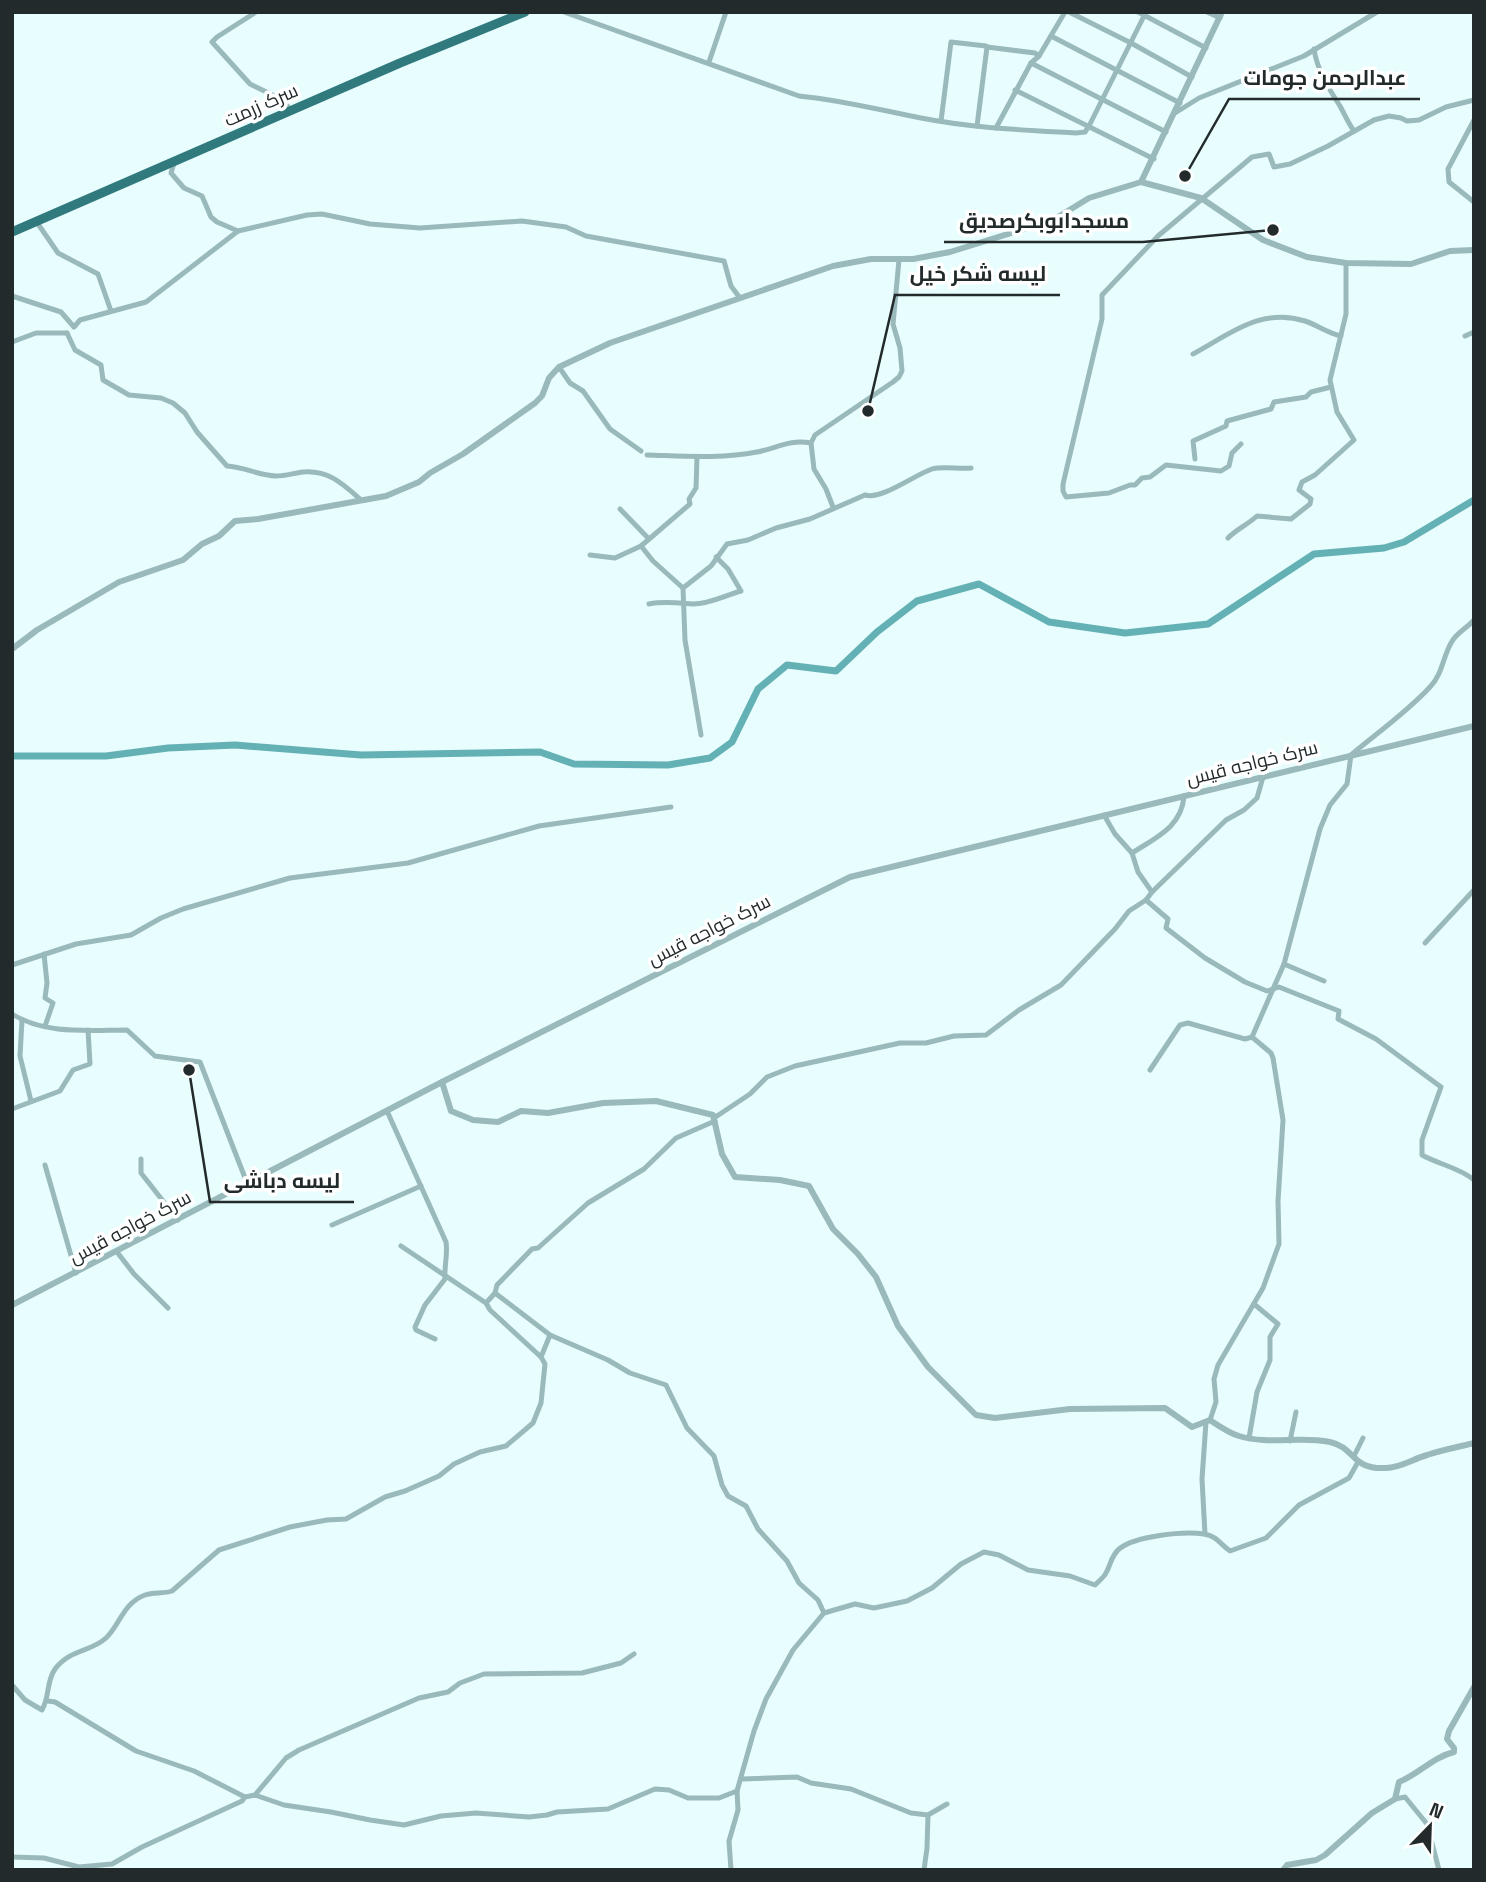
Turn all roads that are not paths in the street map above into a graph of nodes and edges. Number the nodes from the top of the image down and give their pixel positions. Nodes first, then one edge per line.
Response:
1 (256, 12) edge
2 (525, 12) edge
3 (564, 12) edge
4 (726, 12) edge
5 (1067, 12) edge
6 (1138, 12) edge
7 (1207, 12) edge
8 (1377, 12) edge
9 (1145, 14) edge
10 (1221, 15) edge
11 (1051, 37) junction
12 (1131, 43) junction
13 (987, 47) junction
14 (1206, 48) junction
15 (1314, 49) junction
16 (1039, 56) junction
17 (709, 62) junction
18 (1031, 63) junction
19 (1118, 72) junction
20 (1192, 77) junction
21 (1015, 90) junction
22 (1103, 99) junction
23 (1474, 100) edge
24 (1180, 103) junction
25 (291, 111) junction
26 (1175, 113) junction
27 (1474, 120) edge
28 (941, 121) junction
29 (977, 126) junction
30 (1089, 126) junction
31 (996, 128) junction
32 (1354, 131) junction
33 (1166, 132) junction
34 (1154, 159) junction
35 (174, 163) junction
36 (1141, 182) junction
37 (1201, 198) junction
38 (1474, 202) edge
39 (36, 221) junction
40 (12, 232) edge
41 (236, 232) junction
42 (1474, 250) edge
43 (899, 260) junction
44 (1346, 263) junction
45 (12, 296) edge
46 (740, 298) junction
47 (111, 311) junction
48 (72, 327) junction
49 (1474, 332) edge
50 (67, 333) junction
51 (1341, 335) junction
52 (1465, 336) dead end
53 (12, 342) edge
54 (1193, 354) dead end
55 (559, 367) junction
56 (1331, 387) junction
57 (811, 443) junction
58 (1241, 444) dead end
59 (641, 451) dead end
60 (647, 456) dead end
61 (697, 457) junction
62 (1195, 459) dead end
63 (971, 468) dead end
64 (361, 500) junction
65 (833, 508) junction
66 (620, 509) dead end
67 (1228, 538) dead end
68 (649, 539) junction
69 (641, 546) junction
70 (590, 555) dead end
71 (716, 557) junction
72 (682, 588) junction
73 (684, 602) junction
74 (649, 604) dead end
75 (1474, 621) edge
76 (12, 649) edge
77 (1474, 726) edge
78 (701, 735) dead end
79 (1351, 755) junction
80 (1263, 777) junction
81 (1184, 796) junction
82 (671, 807) dead end
83 (1104, 815) junction
84 (1132, 853) junction
85 (1474, 890) edge
86 (1152, 892) junction
87 (1146, 900) junction
88 (1425, 943) dead end
89 (44, 954) junction
90 (1284, 964) junction
91 (12, 965) edge
92 (1324, 981) dead end
93 (1273, 988) junction
94 (12, 1014) edge
95 (22, 1020) junction
96 (45, 1026) junction
97 (88, 1030) junction
98 (1252, 1037) junction
99 (20, 1056) junction
100 (12, 1058) edge
101 (1150, 1070) dead end
102 (442, 1082) junction
103 (30, 1101) junction
104 (12, 1109) edge
105 (387, 1111) junction
106 (714, 1120) junction
107 (141, 1159) dead end
108 (45, 1165) dead end
109 (1474, 1180) edge
110 (247, 1183) junction
111 (421, 1186) junction
112 (178, 1220) junction
113 (332, 1225) dead end
114 (401, 1245) dead end
115 (117, 1252) junction
116 (76, 1273) junction
117 (445, 1274) junction
118 (495, 1293) junction
119 (486, 1303) junction
120 (1254, 1304) junction
121 (12, 1305) edge
122 (168, 1308) dead end
123 (550, 1335) junction
124 (435, 1339) dead end
125 (541, 1357) junction
126 (1296, 1412) dead end
127 (1208, 1421) junction
128 (1249, 1438) junction
129 (1363, 1438) dead end
130 (1290, 1441) junction
131 (1474, 1443) edge
132 (1356, 1459) junction
133 (1205, 1534) junction
134 (824, 1613) junction
135 (634, 1654) dead end
136 (12, 1685) edge
137 (1474, 1687) edge
138 (48, 1701) junction
139 (742, 1779) junction
140 (737, 1791) junction
141 (255, 1795) junction
142 (245, 1797) junction
143 (1395, 1799) junction
144 (947, 1804) dead end
145 (928, 1815) junction
146 (12, 1857) edge
147 (731, 1870) edge
148 (924, 1870) edge
149 (1283, 1870) edge
150 (1439, 1870) edge

1 - 25 street
2 - 25 highway, سرک زرمت
3 - 17 street
4 - 17 street
5 - 11 street
5 - 12 street
6 - 9 street
7 - 10 street
8 - 15 street
9 - 12 street
9 - 14 street
10 - 14 street
11 - 16 street
11 - 19 street
12 - 19 street
12 - 20 street
13 - 16 street
13 - 28 street
13 - 29 street
14 - 20 street
15 - 26 street
15 - 32 street
16 - 18 street
17 - 28 street
18 - 21 street
18 - 22 street
19 - 22 street
19 - 24 street
20 - 24 street
21 - 30 street
21 - 31 street
22 - 30 street
22 - 33 street
23 - 32 street
24 - 26 street
25 - 35 highway, سرک زرمت
26 - 33 street
27 - 38 street
28 - 29 street
29 - 31 street
30 - 31 street
30 - 34 street
32 - 37 street
33 - 34 street
34 - 36 street
35 - 39 highway, سرک زرمت
35 - 41 street
36 - 37 street
36 - 43 street
37 - 44 street
37 - 58 street
39 - 40 highway, سرک زرمت
39 - 47 street
41 - 46 street
41 - 47 street
42 - 44 street
43 - 46 street
43 - 57 street
44 - 51 street
45 - 48 street
46 - 55 street
47 - 48 street
48 - 50 street
49 - 52 street
50 - 53 street
50 - 64 street
51 - 54 street
51 - 56 street
55 - 59 street
55 - 64 street
56 - 62 street
56 - 67 street
57 - 61 street
57 - 65 street
60 - 61 street
61 - 68 street
63 - 65 street
64 - 76 street
65 - 71 street
66 - 68 street
68 - 69 street
69 - 70 street
69 - 72 street
71 - 72 street
71 - 73 street
72 - 73 street
73 - 74 street
73 - 78 street
75 - 79 street
77 - 79 street, سرک خواجه قیس
79 - 80 street, سرک خواجه قیس
79 - 90 street
80 - 81 street, سرک خواجه قیس
80 - 86 street
81 - 83 street, سرک خواجه قیس
81 - 84 street
82 - 89 street
83 - 84 street
83 - 102 street, سرک خواجه قیس
84 - 86 street
85 - 88 street
86 - 87 street
87 - 93 street
87 - 106 street
89 - 91 street
89 - 96 street
90 - 92 street
90 - 93 street
93 - 98 street
93 - 109 street
94 - 95 street
95 - 96 street
95 - 99 street
96 - 97 street
97 - 103 street
97 - 110 street
98 - 101 street
98 - 120 street
99 - 100 street
99 - 103 street
102 - 105 street, سرک خواجه قیس
102 - 106 street
103 - 104 street
105 - 110 street, سرک خواجه قیس
105 - 111 street
106 - 118 street
106 - 127 street
107 - 112 street
108 - 116 street
110 - 112 street, سرک خواجه قیس
111 - 113 street
111 - 117 street
112 - 115 street, سرک خواجه قیس
114 - 117 street
115 - 116 street, سرک خواجه قیس
115 - 122 street
116 - 121 street, سرک خواجه قیس
117 - 119 street
117 - 124 street
118 - 119 street
118 - 123 street
119 - 125 street
120 - 127 street
120 - 128 street
123 - 125 street
123 - 134 street
125 - 138 street
126 - 130 street
127 - 128 street
127 - 133 street
128 - 130 street
129 - 132 street
130 - 132 street
131 - 132 street
132 - 133 street
133 - 134 street
134 - 139 street
135 - 141 street
136 - 138 street
137 - 143 street
138 - 142 street
139 - 140 street
139 - 145 street
140 - 141 street
140 - 147 street
141 - 142 street
142 - 146 street
143 - 149 street
143 - 150 street
144 - 145 street
145 - 148 street

